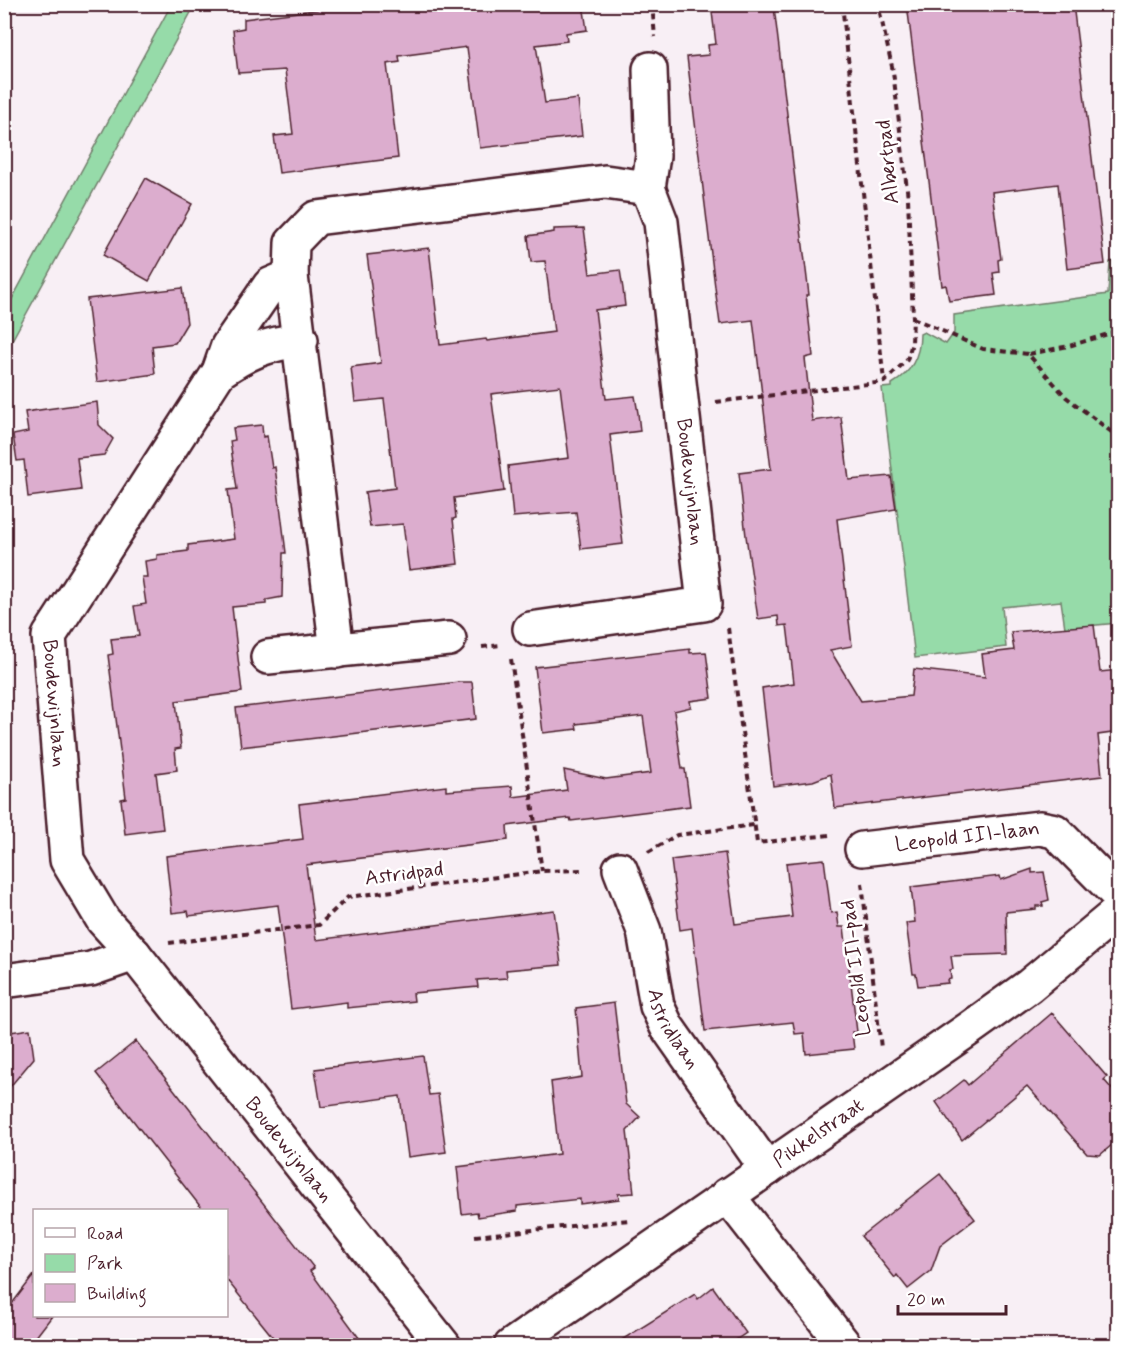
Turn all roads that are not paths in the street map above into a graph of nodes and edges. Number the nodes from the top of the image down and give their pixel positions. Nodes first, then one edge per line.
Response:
1 (650, 69) dead end
2 (648, 188) junction
3 (291, 276) junction
4 (301, 340) junction
5 (219, 372) junction
6 (520, 638) road end
7 (448, 639) dead end
8 (337, 651) junction
9 (268, 657) dead end
10 (862, 849) road end
11 (620, 869) road end
12 (1119, 895) edge
13 (1119, 912) edge
14 (134, 954) junction
15 (4, 981) edge
16 (767, 1169) junction
17 (728, 1196) junction
18 (444, 1346) edge
19 (511, 1346) edge
20 (845, 1346) edge

1 - 2 street
2 - 3 street
2 - 6 street, Boudewijnlaan
3 - 4 street
3 - 5 street, Boudewijnlaan
4 - 5 street, Boudewijnlaan
4 - 8 street
5 - 14 street, Boudewijnlaan
7 - 8 street
8 - 9 street
10 - 12 street, Leopold III-laan
11 - 16 street, Astridlaan
13 - 16 street, Pikkelstraat
14 - 15 street
14 - 18 street, Boudewijnlaan
16 - 17 street, Pikkelstraat
17 - 19 street, Pikkelstraat
17 - 20 street

